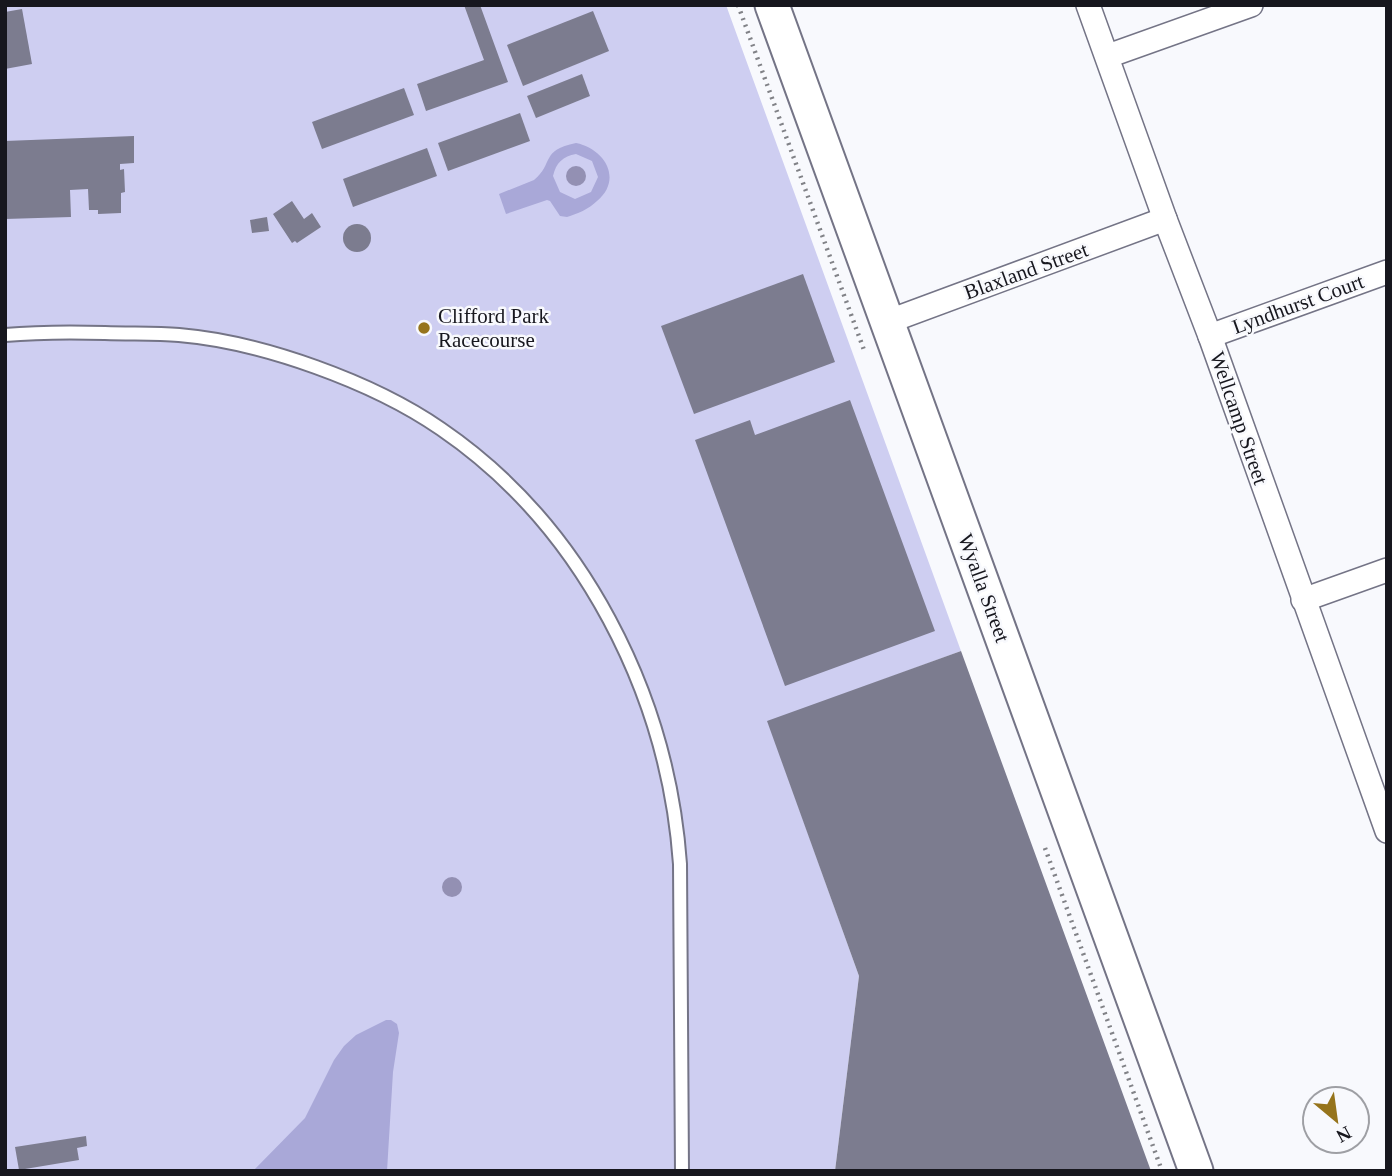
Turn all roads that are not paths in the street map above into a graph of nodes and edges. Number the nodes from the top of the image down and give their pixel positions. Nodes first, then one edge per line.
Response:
1 (772, 5) edge
2 (1088, 5) edge
3 (1251, 5) edge
4 (1108, 56) junction
5 (1164, 219) junction
6 (1387, 272) edge
7 (887, 322) junction
8 (5, 335) edge
9 (1210, 336) junction
10 (1387, 570) edge
11 (1303, 600) junction
12 (1387, 831) edge
13 (682, 1171) edge
14 (1196, 1171) edge

1 - 7 street, Wyalla Street
2 - 4 street, Wellcamp Street
3 - 4 street
4 - 5 street, Wellcamp Street
5 - 7 street, Blaxland Street
5 - 9 street, Wellcamp Street
6 - 9 street, Lyndhurst Court
7 - 14 street, Wyalla Street
8 - 13 lane
9 - 11 street, Wellcamp Street
10 - 11 street
11 - 12 street, Wellcamp Street

